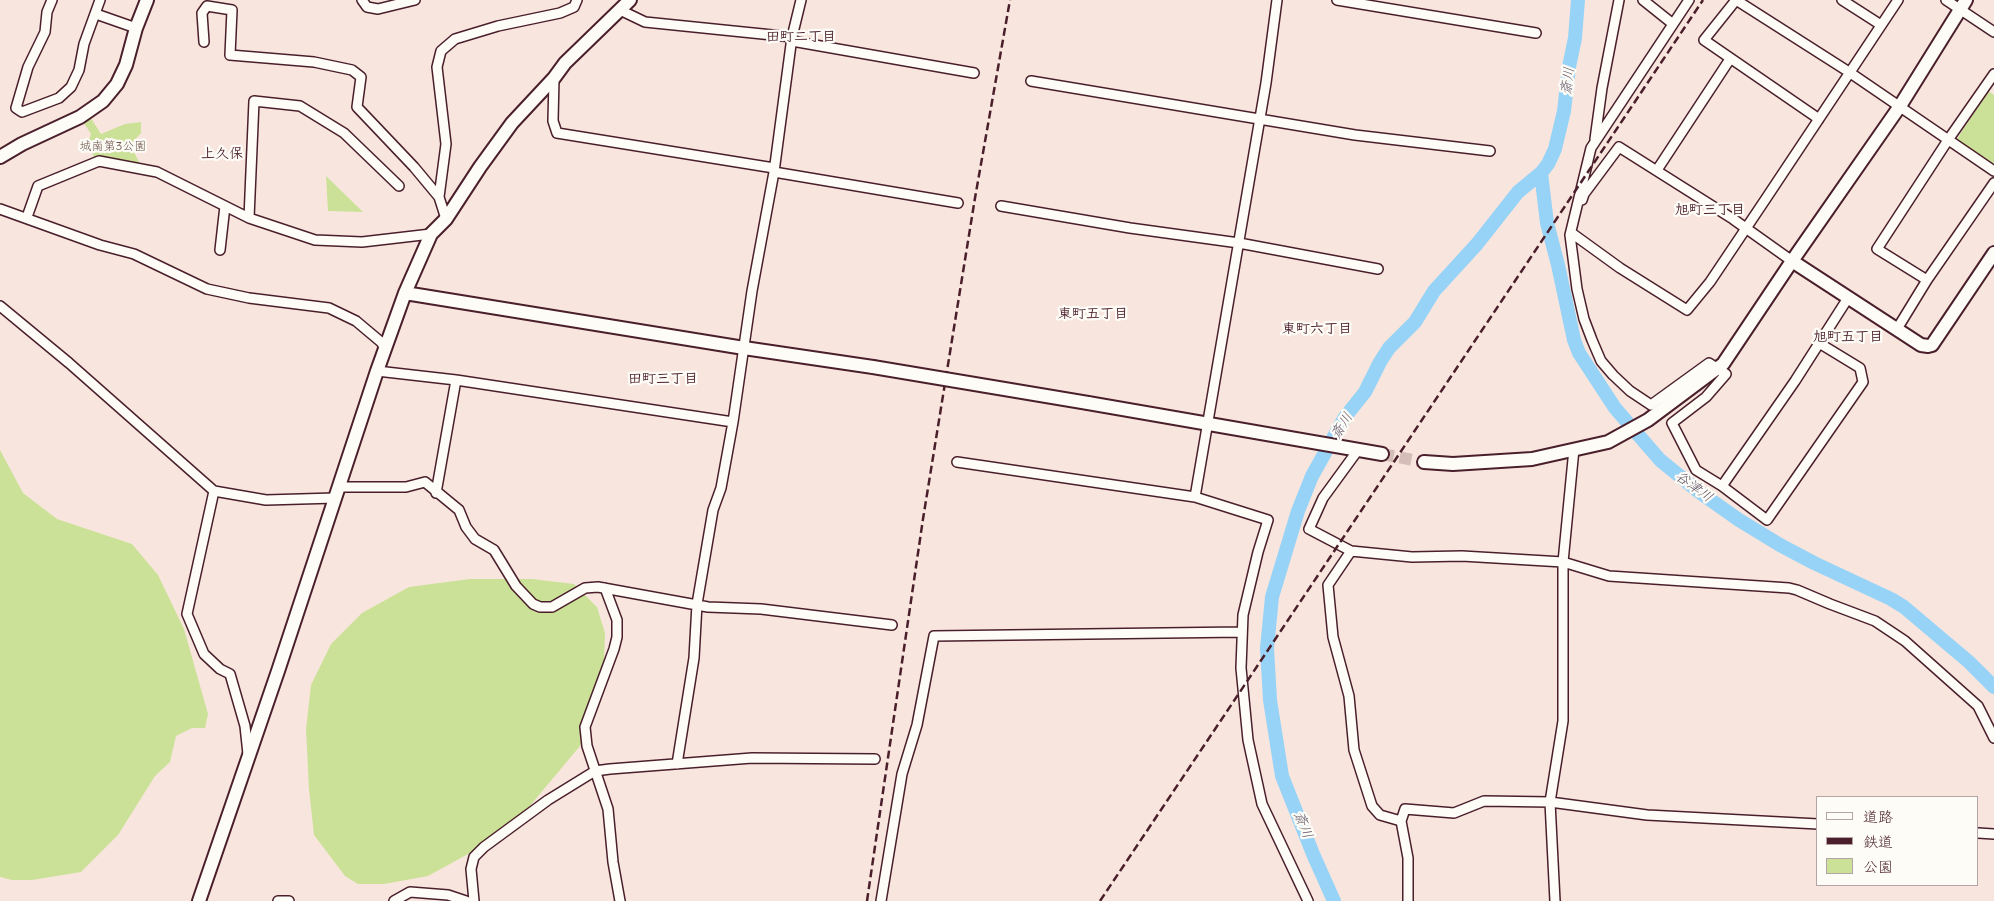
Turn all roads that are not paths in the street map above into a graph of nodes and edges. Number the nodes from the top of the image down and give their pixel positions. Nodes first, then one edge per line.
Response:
1 (52, 0) edge
2 (100, 0) edge
3 (147, 0) edge
4 (362, 0) edge
5 (415, 0) edge
6 (577, 0) edge
7 (630, 0) edge
8 (800, 0) edge
9 (1277, 0) edge
10 (1337, 0) edge
11 (1620, 0) edge
12 (1644, 0) edge
13 (1689, 0) edge
14 (1736, 0) edge
15 (1842, 0) edge
16 (1898, 0) edge
17 (1946, 0) edge
18 (1963, 5) edge
19 (620, 10) junction
20 (96, 14) junction
21 (1673, 24) junction
22 (1881, 25) junction
23 (136, 28) junction
24 (1994, 32) edge
25 (1536, 33) dead end
26 (792, 39) junction
27 (204, 42) dead end
28 (1730, 59) junction
29 (1849, 72) junction
30 (974, 73) dead end
31 (1994, 74) edge
32 (554, 78) junction
33 (1031, 81) dead end
34 (1991, 87) edge
35 (1900, 106) junction
36 (1259, 118) junction
37 (1820, 119) junction
38 (1948, 140) junction
39 (1595, 142) junction
40 (1490, 151) dead end
41 (0, 157) edge
42 (774, 170) junction
43 (1657, 170) junction
44 (1994, 171) edge
45 (1994, 183) edge
46 (399, 186) dead end
47 (439, 197) junction
48 (958, 203) dead end
49 (225, 206) junction
50 (1001, 206) dead end
51 (0, 209) edge
52 (26, 217) junction
53 (249, 218) junction
54 (446, 219) junction
55 (1745, 228) junction
56 (431, 234) junction
57 (1572, 234) junction
58 (1239, 243) junction
59 (220, 250) dead end
60 (1994, 253) edge
61 (1792, 260) junction
62 (1378, 269) dead end
63 (1927, 280) junction
64 (405, 293) junction
65 (1848, 298) junction
66 (0, 306) edge
67 (1897, 329) junction
68 (1819, 343) junction
69 (385, 348) junction
70 (744, 348) junction
71 (1718, 368) junction
72 (377, 371) junction
73 (456, 380) junction
74 (733, 422) junction
75 (1208, 423) junction
76 (1574, 449) junction
77 (1355, 450) junction
78 (1382, 454) tunnel mouth
79 (957, 462) dead end
80 (1424, 462) tunnel mouth
81 (1722, 486) junction
82 (214, 491) junction
83 (337, 493) junction
84 (436, 493) junction
85 (1195, 497) junction
86 (1351, 551) junction
87 (1564, 562) junction
88 (605, 588) junction
89 (697, 604) junction
90 (892, 625) dead end
91 (1241, 632) junction
92 (1994, 738) edge
93 (248, 755) junction
94 (875, 759) dead end
95 (677, 764) junction
96 (595, 771) junction
97 (1550, 802) junction
98 (1401, 821) junction
99 (1816, 824) edge
100 (1979, 833) edge
101 (1994, 834) edge
102 (199, 901) edge
103 (278, 901) edge
104 (289, 901) edge
105 (394, 901) edge
106 (466, 901) edge
107 (474, 901) edge
108 (620, 901) edge
109 (881, 901) edge
110 (1308, 901) edge
111 (1408, 901) edge
112 (1555, 901) edge

1 - 20 street
2 - 20 street
3 - 23 street
4 - 5 street
6 - 47 street
7 - 19 street
8 - 26 street
9 - 36 street
10 - 25 street
11 - 39 street
12 - 21 street
13 - 21 street
14 - 28 street
14 - 29 street
15 - 22 street
16 - 22 street
17 - 18 street
18 - 24 street
18 - 35 street
19 - 26 street
19 - 32 street
20 - 23 street
21 - 39 street
22 - 29 street
23 - 41 street
26 - 30 street
26 - 42 street
27 - 47 street
28 - 37 street
28 - 43 street
29 - 35 street
29 - 37 street
31 - 34 street
32 - 42 street
32 - 54 street
33 - 36 street
34 - 38 street
35 - 38 street
35 - 61 street
36 - 40 street
36 - 58 street
37 - 55 street
38 - 44 street
38 - 63 street
39 - 57 street
42 - 48 street
42 - 70 street
43 - 55 street
43 - 57 street
45 - 63 street
46 - 53 street
47 - 54 street
49 - 52 street
49 - 53 street
49 - 59 street
50 - 58 street
51 - 52 street
52 - 69 street
53 - 56 street
54 - 56 street
55 - 57 street
55 - 61 street
56 - 64 street
57 - 71 street
58 - 62 street
58 - 75 street
60 - 67 street
61 - 65 street
61 - 71 street
63 - 67 street
64 - 69 street
64 - 70 street
65 - 67 street
65 - 68 street
66 - 82 street
68 - 81 street
68 - 81 street
69 - 72 street
70 - 74 street
70 - 75 street, bridge
71 - 76 street
71 - 81 street
72 - 73 street
72 - 83 street
73 - 74 street
73 - 84 street
74 - 89 street
75 - 77 street
75 - 85 street
76 - 80 street
76 - 87 street
77 - 78 street
77 - 86 street
79 - 85 street
82 - 83 street
82 - 93 street
83 - 84 street
83 - 93 street
84 - 88 street
85 - 91 street
86 - 87 street
86 - 98 street
87 - 92 street
87 - 97 street
88 - 89 street
88 - 96 street
89 - 90 street
89 - 95 street
91 - 109 street
91 - 110 street
93 - 102 street
94 - 95 street
95 - 96 street
96 - 107 street
96 - 108 street
97 - 98 street
97 - 99 street
97 - 112 street
98 - 111 street
100 - 101 street
103 - 104 street
105 - 106 street

